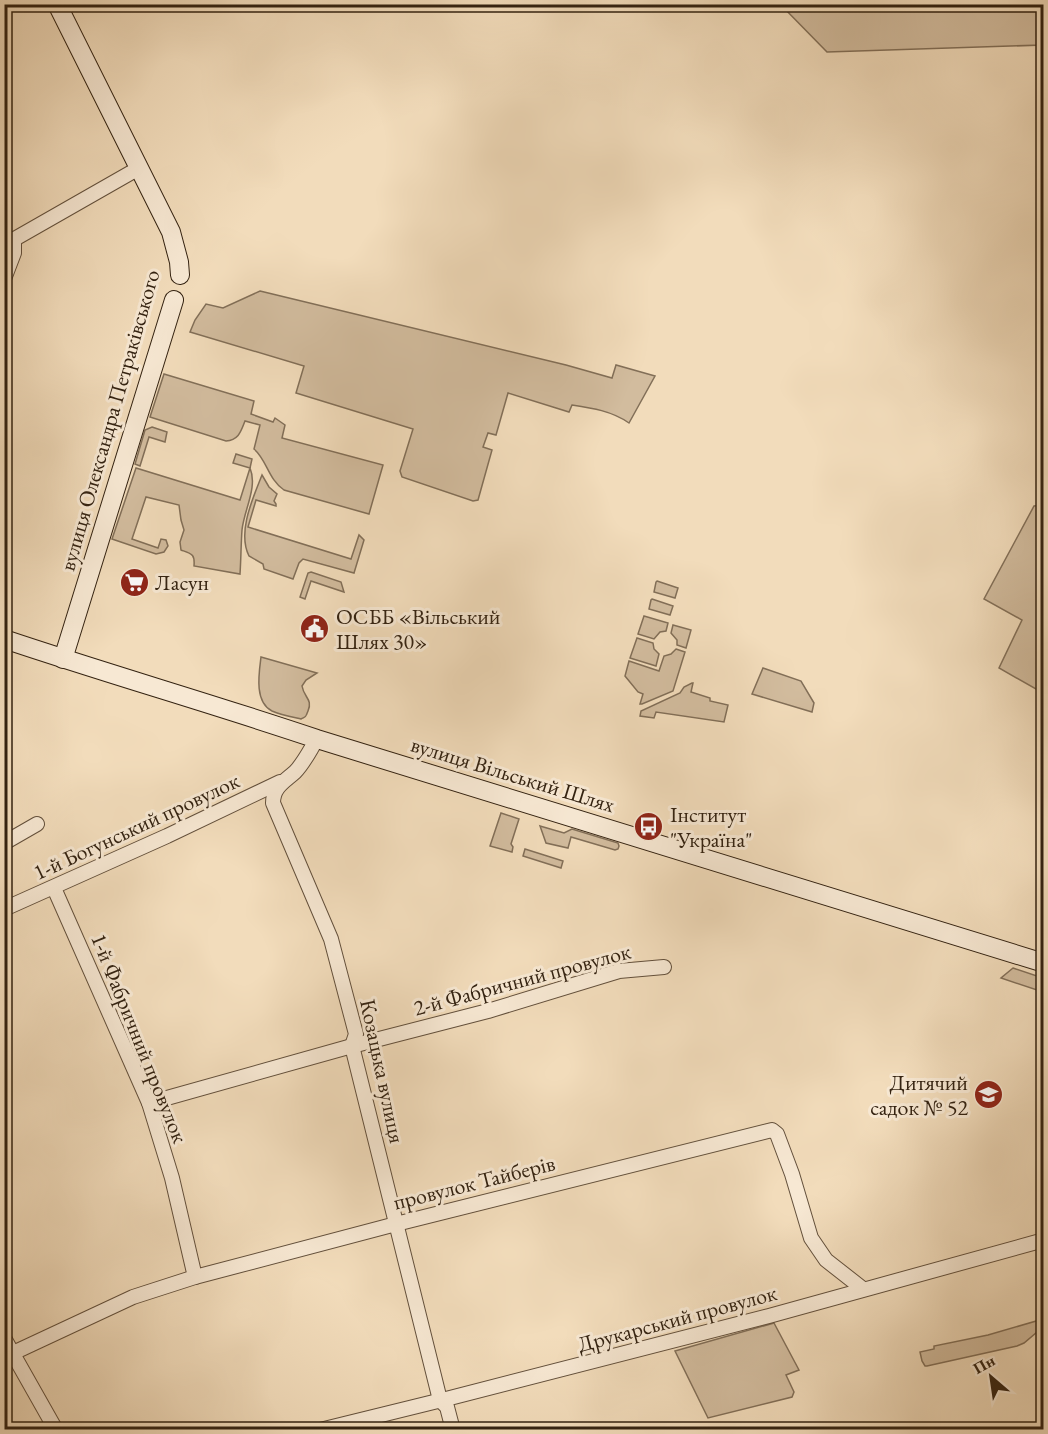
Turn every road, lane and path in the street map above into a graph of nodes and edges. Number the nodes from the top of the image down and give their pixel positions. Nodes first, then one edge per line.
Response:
1 (57, 4) edge
2 (139, 168) junction
3 (9, 242) edge
4 (180, 275) joint
5 (4, 279) edge
6 (174, 300) joint
7 (4, 639) edge
8 (63, 658) junction
9 (316, 739) junction
10 (284, 780) junction
11 (37, 824) dead end
12 (4, 843) edge
13 (54, 888) junction
14 (4, 909) edge
15 (1044, 963) edge
16 (664, 967) dead end
17 (352, 1046) junction
18 (149, 1103) junction
19 (396, 1224) junction
20 (1044, 1240) edge
21 (195, 1276) junction
22 (863, 1289) junction
23 (4, 1338) edge
24 (13, 1353) junction
25 (440, 1400) junction
26 (56, 1430) edge
27 (320, 1430) edge
28 (453, 1430) edge

1 - 2 street, вулиця Олександра Петраківського
2 - 3 street
2 - 4 street, вулиця Олександра Петраківського
3 - 5 street
4 - 6 street, вулиця Олександра Петраківського
6 - 8 street, вулиця Олександра Петраківського
7 - 8 street, вулиця Вільський Шлях
8 - 9 street, вулиця Вільський Шлях
9 - 10 street, Козацька вулиця
9 - 15 street, вулиця Вільський Шлях
10 - 13 street, 1-й Богунський провулок
10 - 17 street, Козацька вулиця
11 - 12 street
13 - 14 street, 1-й Богунський провулок
13 - 18 street, 1-й Фабричний провулок
16 - 17 street, 2-й Фабричний провулок
17 - 18 street, 2-й Фабричний провулок
17 - 19 street, Козацька вулиця
18 - 21 street, 1-й Фабричний провулок
19 - 21 street, провулок Тайберів
19 - 22 street, провулок Тайберів
19 - 25 street, Козацька вулиця
20 - 22 street, Друкарський провулок
21 - 24 street, провулок Тайберів
22 - 25 street, Друкарський провулок
23 - 24 street
24 - 26 street
25 - 27 street, Друкарський провулок
25 - 28 street, Козацька вулиця

